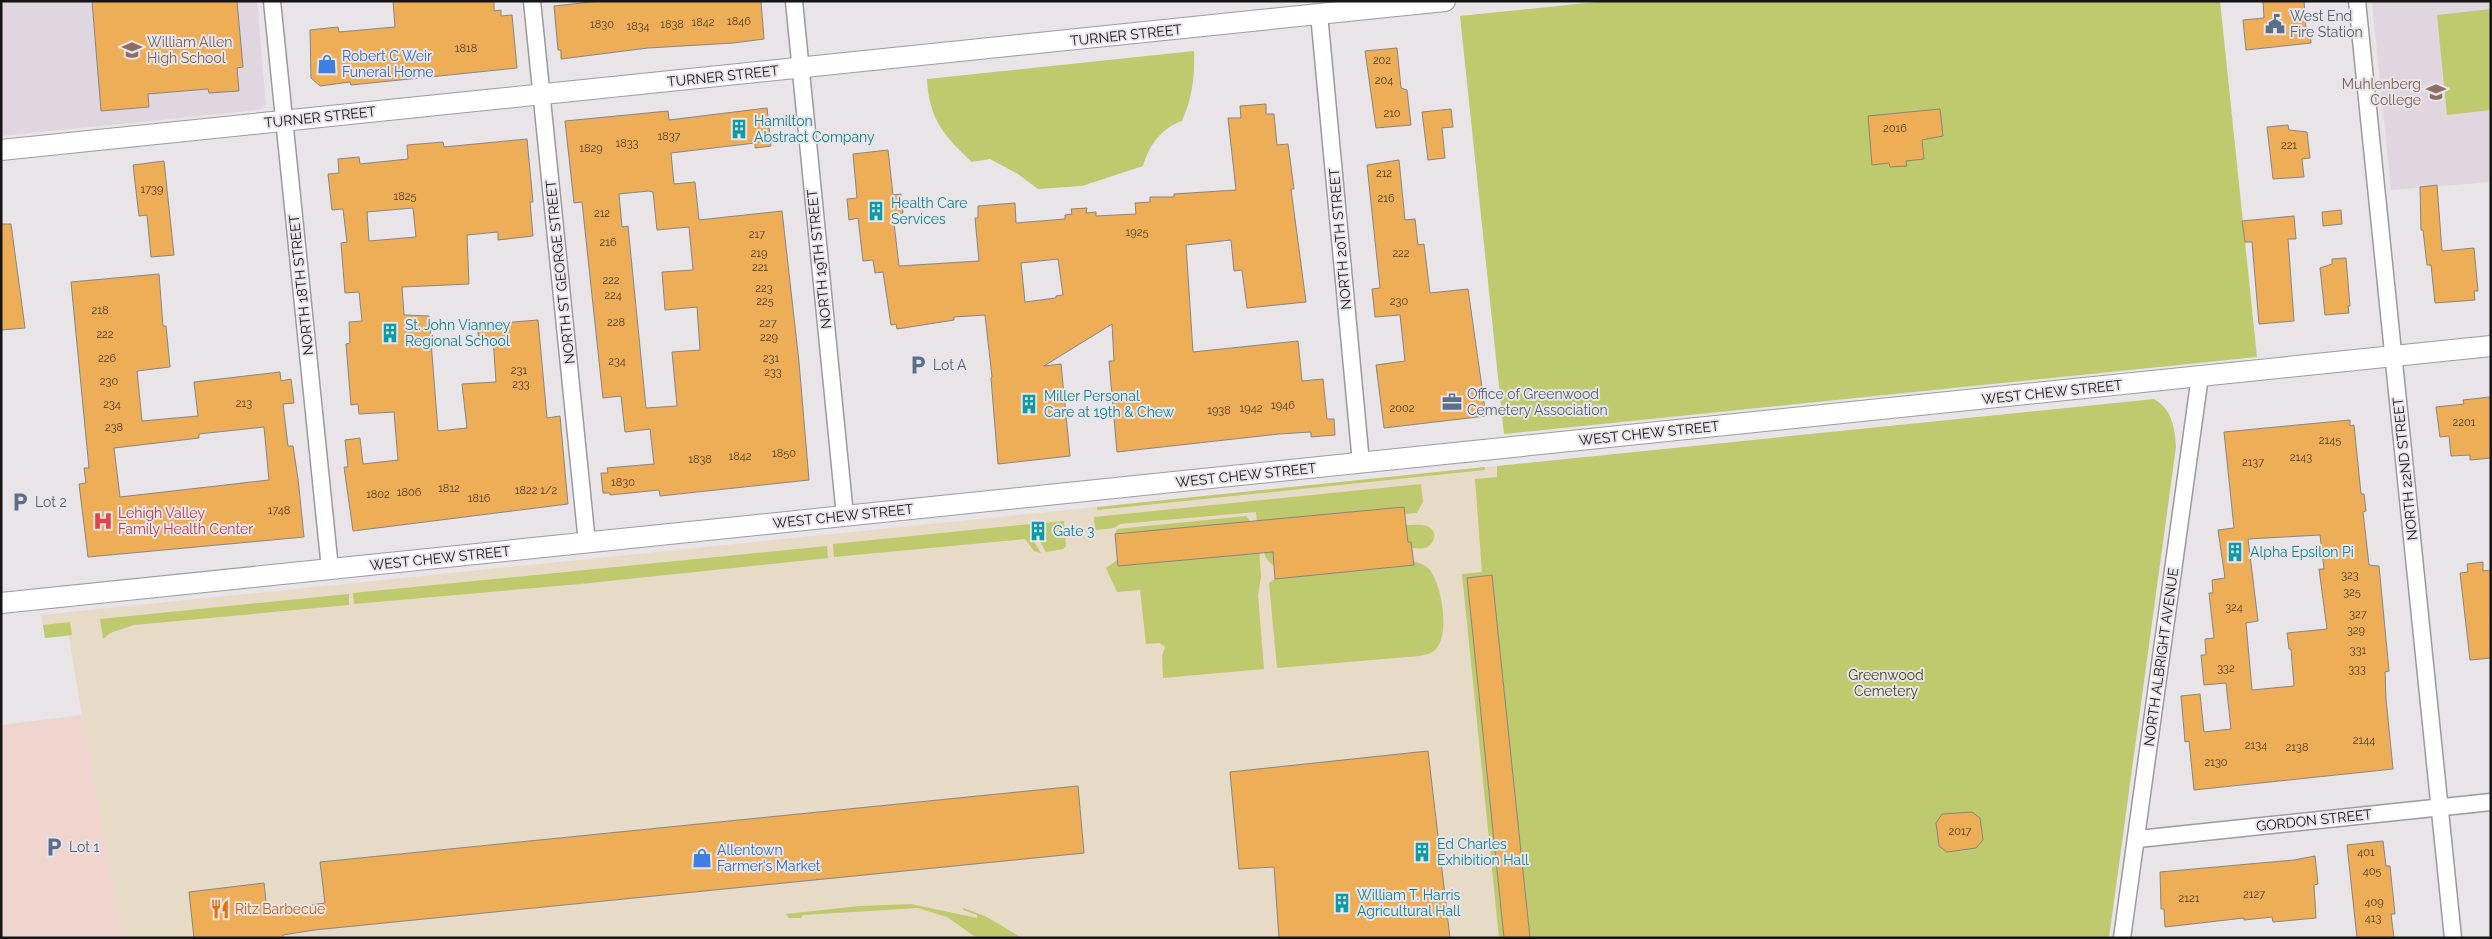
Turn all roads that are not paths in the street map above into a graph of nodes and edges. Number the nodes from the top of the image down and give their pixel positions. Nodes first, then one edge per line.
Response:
1 (272, 1) edge
2 (532, 1) edge
3 (794, 1) edge
4 (1445, 1) edge
5 (2357, 1) edge
6 (1319, 14) junction
7 (800, 68) junction
8 (542, 95) junction
9 (284, 121) junction
10 (1, 150) edge
11 (2491, 346) edge
12 (2394, 356) junction
13 (2200, 376) junction
14 (1361, 463) junction
15 (845, 516) junction
16 (587, 543) junction
17 (330, 569) junction
18 (1, 603) edge
19 (2491, 802) edge
20 (2440, 808) junction
21 (2138, 839) junction
22 (2122, 938) edge
23 (2453, 938) edge

1 - 9 street, NORTH 18TH STREET
2 - 8 street, NORTH ST GEORGE STREET
3 - 7 street, NORTH 19TH STREET
4 - 6 street, TURNER STREET
5 - 12 street, NORTH 22ND STREET
6 - 7 street, TURNER STREET
6 - 14 street, NORTH 20TH STREET
7 - 8 street, TURNER STREET
7 - 15 street, NORTH 19TH STREET
8 - 9 street, TURNER STREET
8 - 16 street, NORTH ST GEORGE STREET
9 - 10 street, TURNER STREET
9 - 17 street, NORTH 18TH STREET
11 - 12 street, WEST CHEW STREET
12 - 13 street, WEST CHEW STREET
12 - 20 street, NORTH 22ND STREET
13 - 14 street, WEST CHEW STREET
13 - 21 street, NORTH ALBRIGHT AVENUE
14 - 15 street, WEST CHEW STREET
15 - 16 street, WEST CHEW STREET
16 - 17 street, WEST CHEW STREET
17 - 18 street, WEST CHEW STREET
19 - 20 street, GORDON STREET
20 - 21 street, GORDON STREET
20 - 23 street, NORTH 22ND STREET
21 - 22 street, NORTH ALBRIGHT AVENUE

